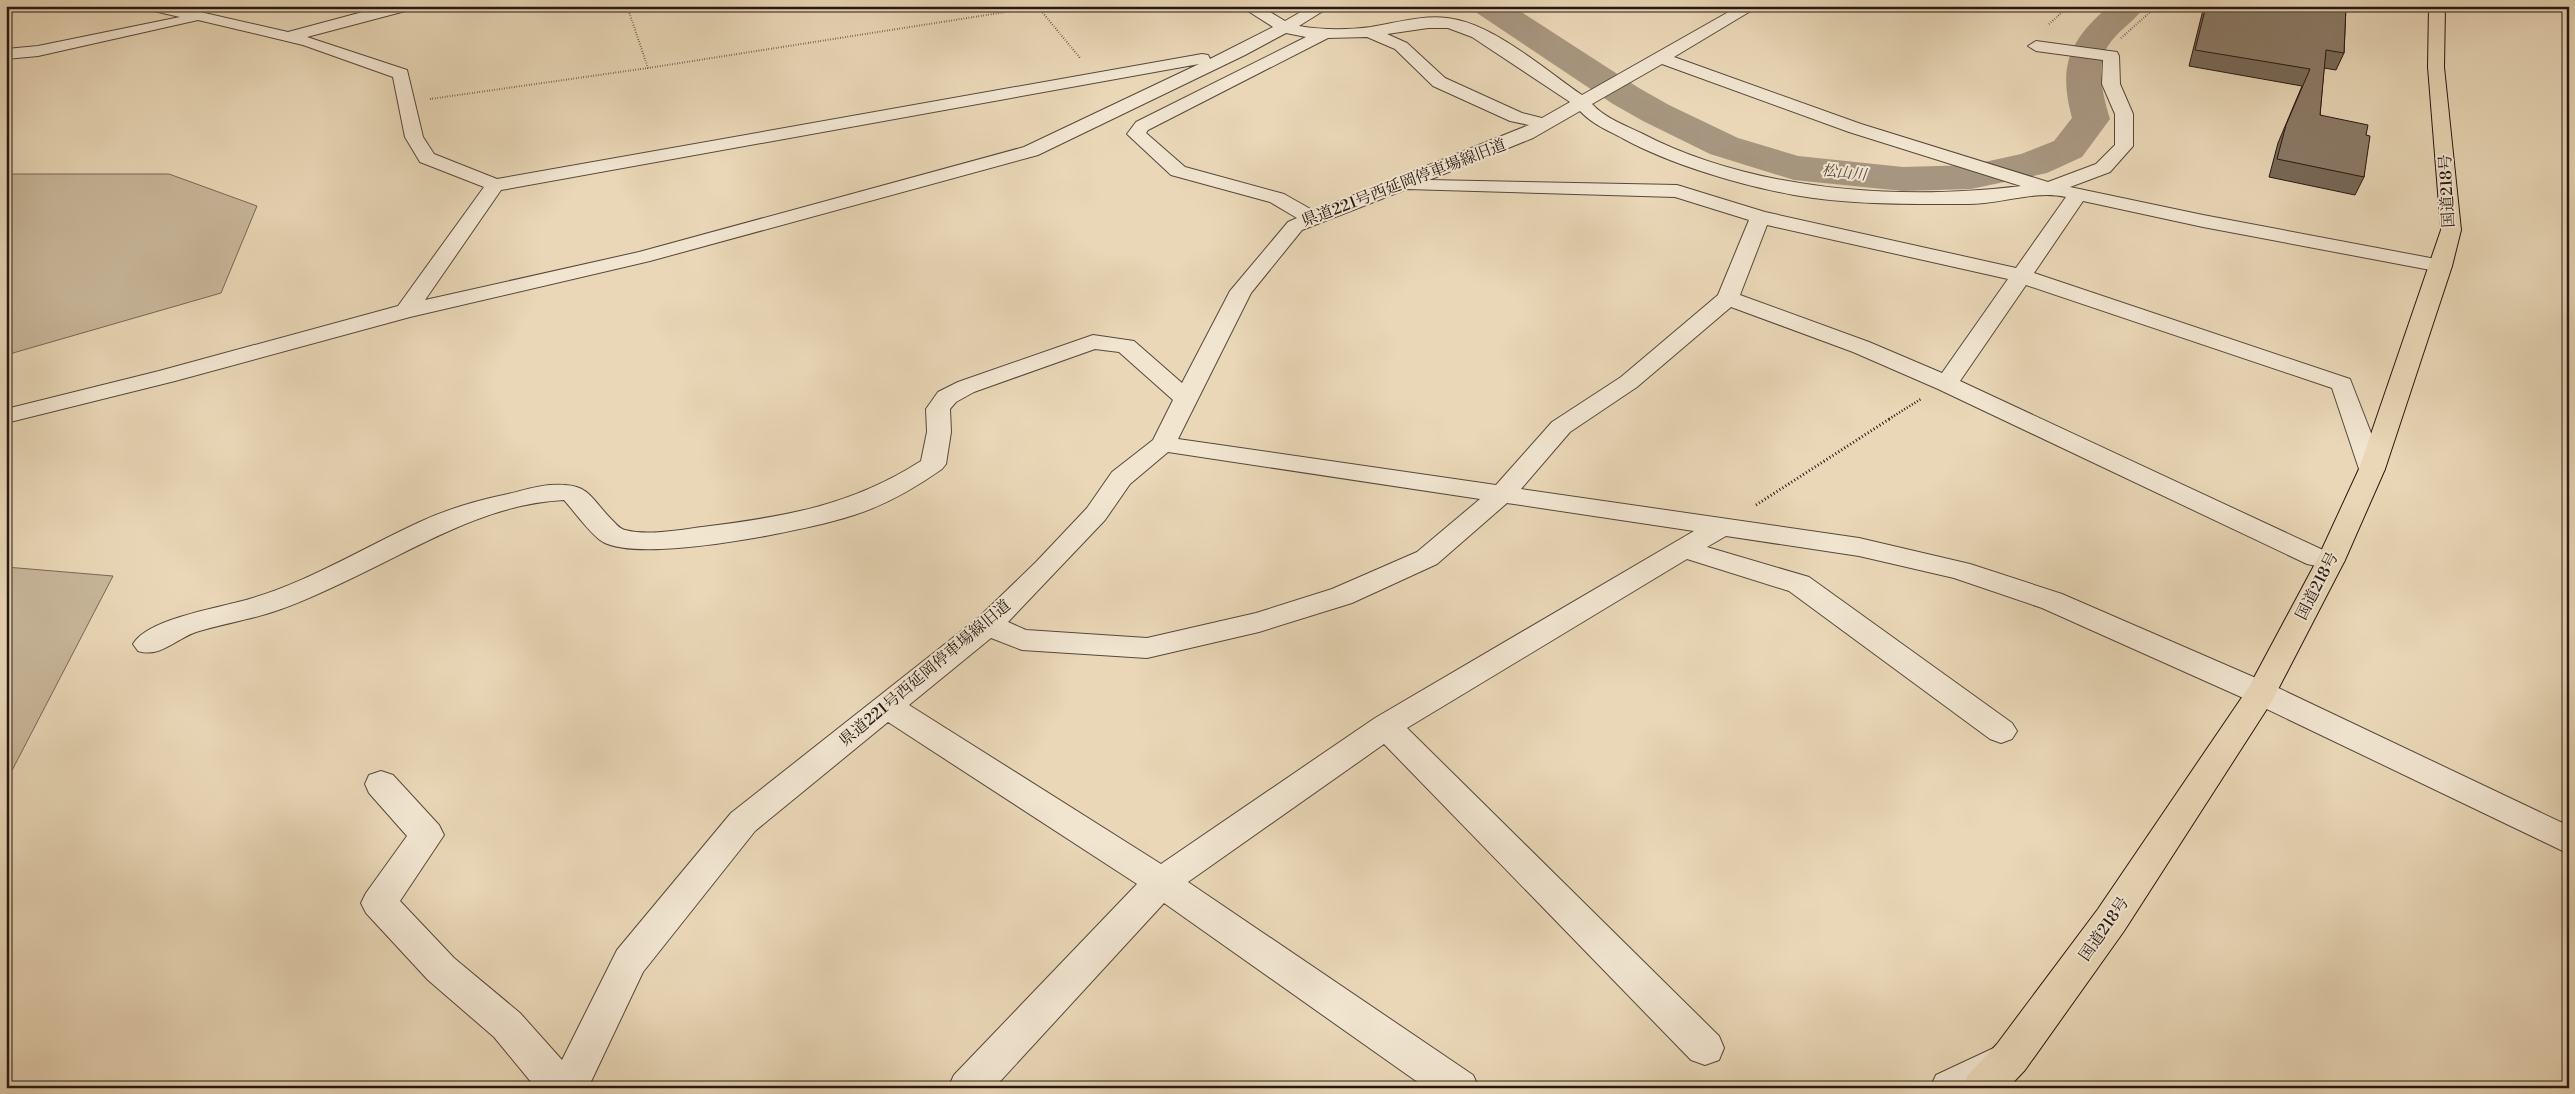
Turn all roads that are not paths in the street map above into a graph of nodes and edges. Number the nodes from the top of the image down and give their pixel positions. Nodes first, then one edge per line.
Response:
1 (150, 6) edge
2 (408, 6) edge
3 (1248, 6) edge
4 (1323, 6) edge
5 (1715, 6) edge
6 (1751, 6) edge
7 (2437, 6) edge
8 (202, 16) junction
9 (1733, 16) junction
10 (1286, 28) junction
11 (1369, 32) junction
12 (1324, 34) junction
13 (286, 38) junction
14 (2036, 46) dead end
15 (1239, 52) junction
16 (6, 54) edge
17 (1661, 58) junction
18 (1582, 102) junction
19 (1545, 124) junction
20 (1397, 185) junction
21 (495, 186) junction
22 (2048, 188) junction
23 (2078, 194) junction
24 (1760, 217) junction
25 (1313, 218) junction
26 (2441, 266) junction
27 (2021, 276) junction
28 (1728, 298) junction
29 (406, 311) junction
30 (1946, 384) junction
31 (1186, 399) junction
32 (6, 416) edge
33 (1162, 444) junction
34 (2372, 469) junction
35 (1502, 494) junction
36 (1719, 528) junction
37 (1683, 550) junction
38 (2331, 560) junction
39 (988, 625) junction
40 (148, 644) dead end
41 (2261, 693) junction
42 (887, 706) junction
43 (1386, 726) junction
44 (2001, 731) dead end
45 (381, 784) dead end
46 (2569, 841) edge
47 (1162, 882) junction
48 (1705, 1048) dead end
49 (2011, 1057) junction
50 (561, 1088) edge
51 (568, 1088) edge
52 (968, 1088) edge
53 (1459, 1088) edge
54 (1950, 1088) edge
55 (1982, 1088) edge

1 - 8 street
2 - 13 street
3 - 10 street
4 - 10 street
5 - 9 street
6 - 9 street, 県道221号西延岡停車場線旧道
7 - 26 highway, 国道218号
8 - 13 street
8 - 16 street
9 - 17 street, 県道221号西延岡停車場線旧道
10 - 12 street
10 - 15 street
11 - 12 street
11 - 18 street
11 - 19 street
12 - 25 street
13 - 21 street
14 - 22 street
15 - 21 street
15 - 29 street
17 - 18 street, 県道221号西延岡停車場線旧道
17 - 22 street
18 - 19 street, 県道221号西延岡停車場線旧道
18 - 22 street
19 - 20 street, 県道221号西延岡停車場線旧道
20 - 24 street
20 - 25 street, 県道221号西延岡停車場線旧道
21 - 29 street
22 - 23 street
23 - 26 street
23 - 27 street
24 - 27 street
24 - 28 street
25 - 31 street, 県道221号西延岡停車場線旧道
26 - 34 highway, 国道218号
27 - 30 street
27 - 34 street
28 - 30 street
28 - 35 street
29 - 32 street
30 - 38 street
31 - 33 street, 県道221号西延岡停車場線旧道
31 - 40 street
33 - 35 street
33 - 39 street, 県道221号西延岡停車場線旧道
34 - 38 highway, 国道218号
35 - 36 street
35 - 39 street
36 - 37 street
36 - 41 street
37 - 43 street
37 - 44 street
38 - 41 highway, 国道218号
39 - 42 street, 県道221号西延岡停車場線旧道
41 - 46 street
41 - 49 highway, 国道218号
42 - 47 street
42 - 51 street, 県道221号西延岡停車場線旧道
43 - 47 street
43 - 48 street
45 - 50 street
47 - 52 street
47 - 53 street
49 - 54 street
49 - 55 highway, 国道218号

